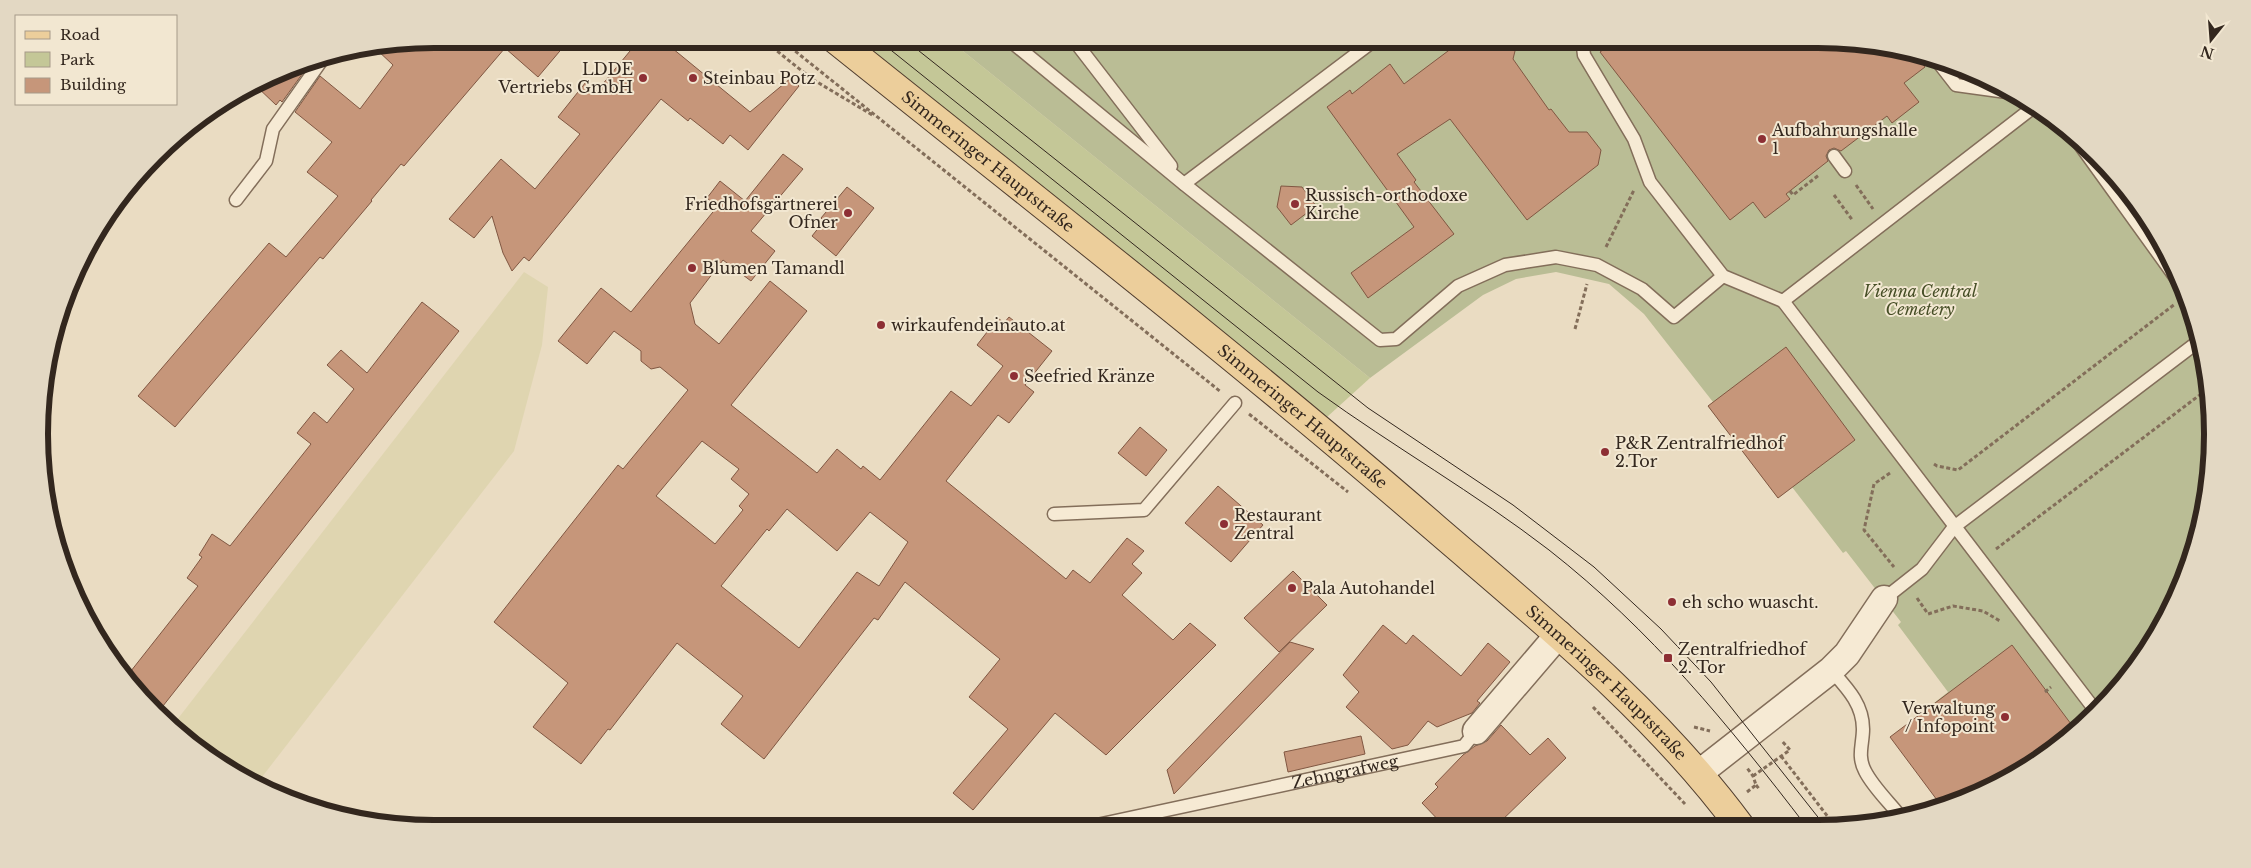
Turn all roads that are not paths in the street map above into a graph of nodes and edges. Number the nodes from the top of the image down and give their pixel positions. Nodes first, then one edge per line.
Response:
1 (846, 48) edge
2 (1019, 48) edge
3 (1080, 48) edge
4 (1364, 48) edge
5 (1583, 48) edge
6 (318, 66) edge
7 (1944, 69) edge
8 (1994, 90) edge
9 (2029, 111) edge
10 (1834, 156) dead end
11 (2096, 167) edge
12 (1845, 171) dead end
13 (1184, 184) junction
14 (236, 200) dead end
15 (2160, 256) edge
16 (1723, 276) junction
17 (1783, 301) junction
18 (2193, 346) edge
19 (1235, 403) road end
20 (1054, 514) dead end
21 (1954, 527) junction
22 (1884, 599) joint
23 (1559, 634) junction
24 (1831, 670) junction
25 (2092, 705) edge
26 (1476, 732) joint
27 (1698, 774) junction
28 (1897, 812) edge
29 (1120, 820) edge
30 (1735, 820) edge

1 - 23 main road, Simmeringer Hauptstraße
2 - 13 lane
3 - 13 lane
4 - 13 lane
5 - 16 lane
6 - 14 lane
7 - 8 lane
9 - 17 lane
10 - 12 lane
11 - 15 lane
13 - 16 lane
16 - 17 lane
17 - 21 lane
18 - 21 lane
19 - 20 lane
21 - 22 lane
21 - 25 lane
22 - 24 street
23 - 26 street, Zehngrafweg
23 - 27 main road, Simmeringer Hauptstraße
24 - 27 street
24 - 28 lane
26 - 29 lane, Zehngrafweg
27 - 30 main road, Simmeringer Hauptstraße

